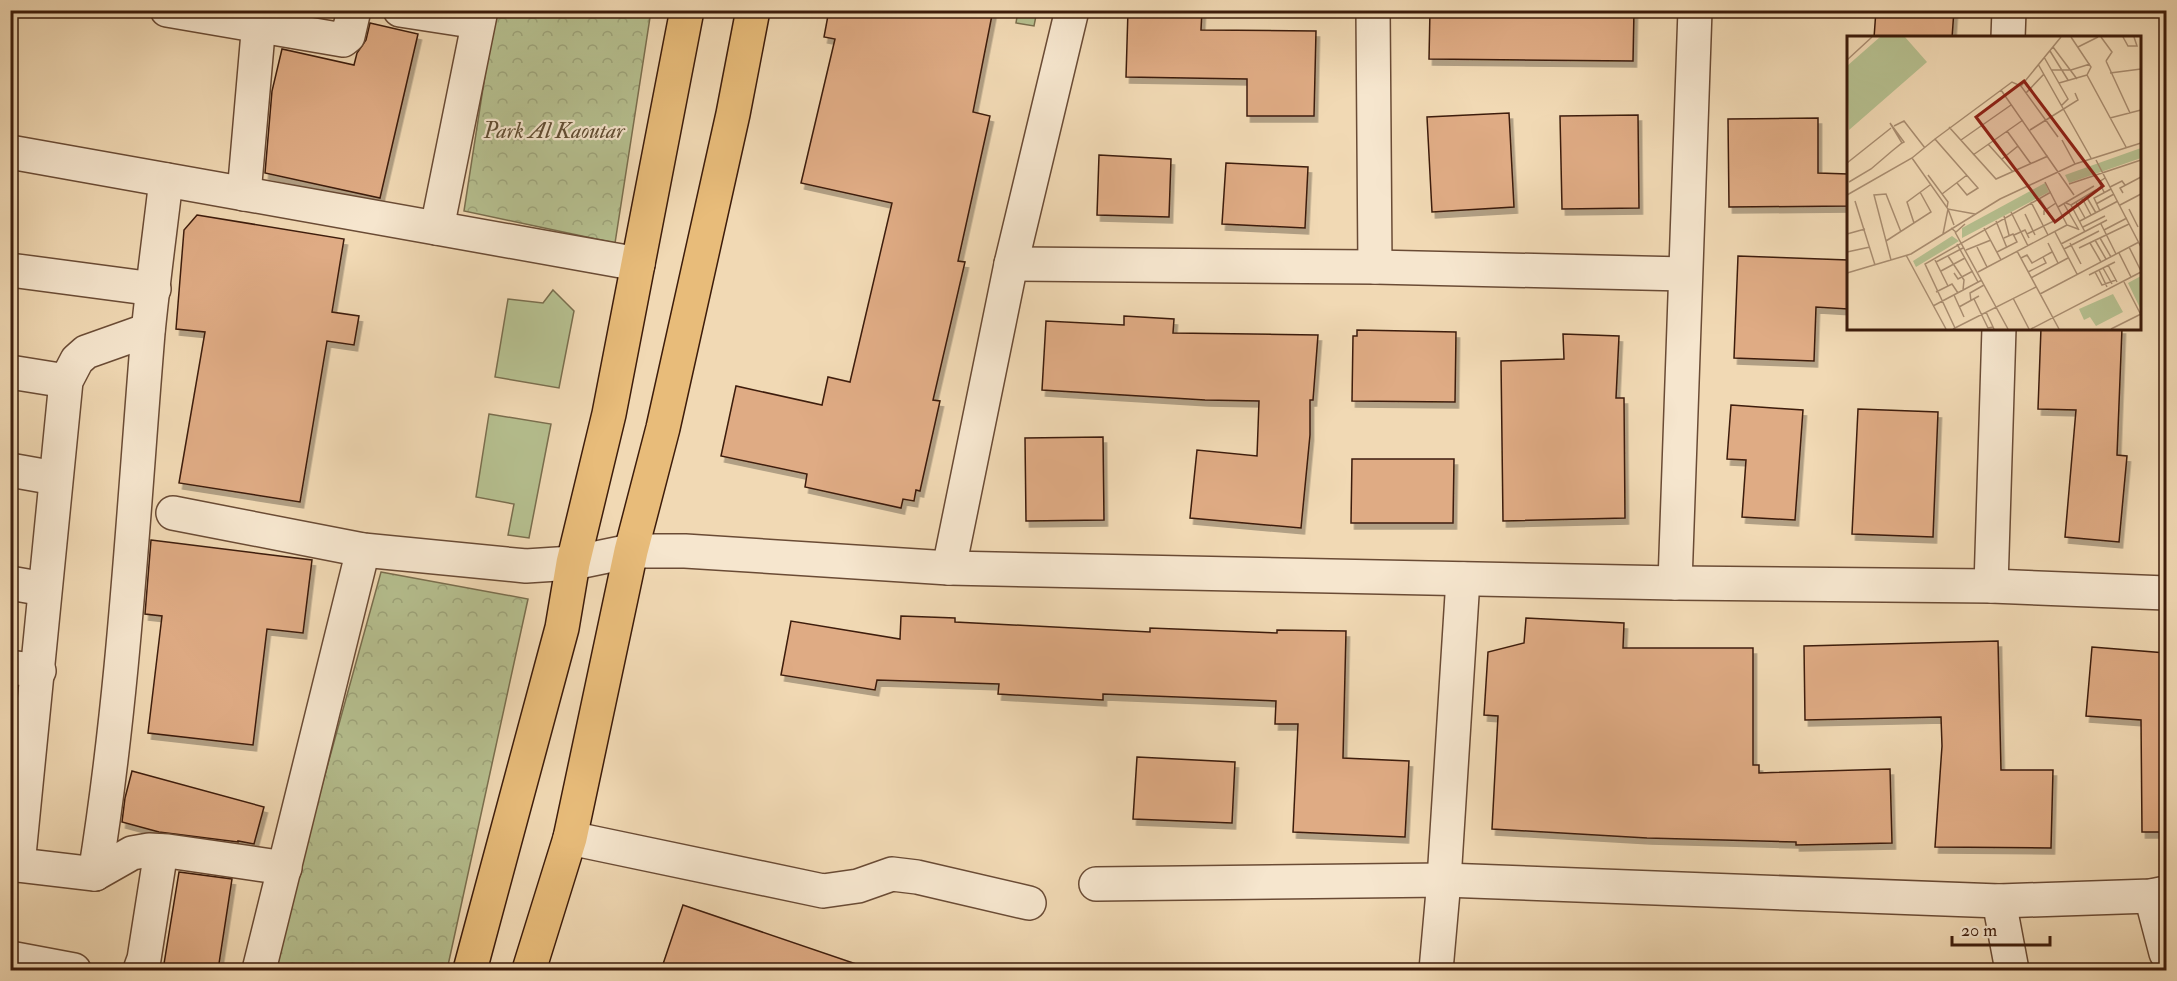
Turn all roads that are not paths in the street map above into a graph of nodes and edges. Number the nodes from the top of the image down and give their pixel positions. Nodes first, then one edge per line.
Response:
1 (354, 10) edge
2 (400, 10) edge
3 (687, 10) edge
4 (753, 10) edge
5 (1072, 10) edge
6 (1373, 10) edge
7 (1695, 10) edge
8 (2009, 10) edge
9 (180, 11) edge
10 (480, 16) edge
11 (260, 18) edge
12 (2008, 36) edge
13 (10, 152) edge
14 (166, 180) junction
15 (244, 194) junction
16 (437, 228) junction
17 (638, 264) junction
18 (1011, 264) junction
19 (1375, 267) junction
20 (10, 270) edge
21 (1685, 274) junction
22 (154, 289) junction
23 (148, 330) junction
24 (1999, 330) edge
25 (10, 372) edge
26 (66, 381) junction
27 (10, 470) edge
28 (56, 478) junction
29 (173, 513) dead end
30 (363, 550) junction
31 (631, 551) junction
32 (573, 563) junction
33 (949, 568) junction
34 (1463, 579) junction
35 (10, 583) edge
36 (1674, 583) junction
37 (1991, 586) junction
38 (44, 589) junction
39 (2166, 593) edge
40 (25, 669) edge
41 (570, 838) junction
42 (161, 851) junction
43 (14, 864) edge
44 (285, 868) junction
45 (95, 874) junction
46 (1444, 880) junction
47 (1096, 884) dead end
48 (2159, 894) edge
49 (1999, 901) junction
50 (1029, 903) dead end
51 (2166, 953) edge
52 (10, 958) edge
53 (74, 970) edge
54 (140, 970) edge
55 (259, 970) edge
56 (470, 970) edge
57 (529, 970) edge
58 (1436, 970) edge
59 (2012, 970) edge

1 - 11 street
2 - 10 street
3 - 17 main road
4 - 31 main road
5 - 18 street
6 - 19 street
7 - 21 street
8 - 12 street
9 - 11 street
10 - 16 street
11 - 15 street
13 - 14 street
14 - 15 street
14 - 22 street
15 - 16 street
16 - 17 street
17 - 32 main road
18 - 19 street
18 - 33 street
19 - 21 street
20 - 22 street
21 - 36 street
22 - 23 street
23 - 26 street
23 - 45 street
24 - 37 street
25 - 26 street
26 - 28 street
27 - 28 street
28 - 38 street
29 - 30 street
30 - 32 street
30 - 44 street
31 - 32 street
31 - 33 street
31 - 41 main road
32 - 56 main road
33 - 34 street
34 - 36 street
34 - 46 street
35 - 38 street
36 - 37 street
37 - 39 street
38 - 40 street
40 - 43 street
41 - 50 street
41 - 57 main road
42 - 44 street
42 - 45 street
42 - 54 street
43 - 45 street
44 - 55 street
46 - 47 street
46 - 49 street
46 - 58 street
48 - 49 street
48 - 51 street
49 - 59 street
52 - 53 street

